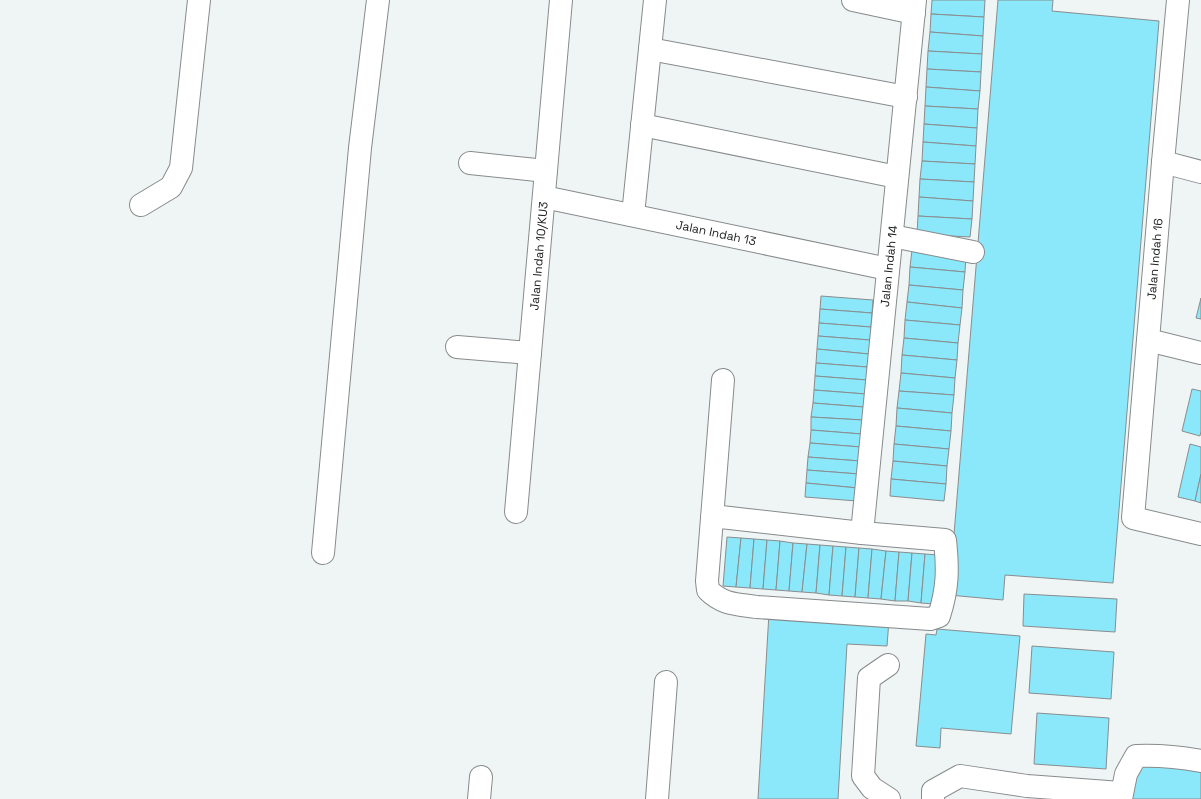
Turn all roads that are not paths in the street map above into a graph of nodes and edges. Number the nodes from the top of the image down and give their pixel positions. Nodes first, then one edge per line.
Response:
1 (199, 0) edge
2 (378, 0) edge
3 (561, 0) edge
4 (655, 0) edge
5 (853, 0) edge
6 (1178, 0) edge
7 (915, 6) edge
8 (650, 49) junction
9 (906, 98) junction
10 (642, 125) junction
11 (1163, 162) junction
12 (470, 163) dead end
13 (546, 171) junction
14 (1201, 172) edge
15 (898, 176) junction
16 (544, 197) junction
17 (141, 205) dead end
18 (633, 215) junction
19 (892, 236) junction
20 (973, 252) dead end
21 (888, 268) junction
22 (1148, 340) junction
23 (458, 347) dead end
24 (530, 353) junction
25 (1201, 353) edge
26 (723, 380) dead end
27 (516, 512) dead end
28 (712, 516) junction
29 (862, 533) junction
30 (1201, 534) edge
31 (323, 553) dead end
32 (888, 665) dead end
33 (666, 682) dead end
34 (1201, 762) edge
35 (481, 776) dead end
36 (1121, 796) edge
37 (479, 799) edge
38 (658, 799) edge
39 (888, 799) edge
40 (933, 799) edge

1 - 17 street
2 - 31 street
3 - 13 street, Jalan Indah 10/KU3
4 - 8 street
5 - 7 street
6 - 11 street, Jalan Indah 16
7 - 9 street, Jalan Indah 14
8 - 9 street
8 - 10 street
9 - 15 street, Jalan Indah 14
10 - 15 street
10 - 18 street
11 - 14 street
11 - 22 street, Jalan Indah 16
12 - 13 street
13 - 16 street, Jalan Indah 10/KU3
15 - 19 street, Jalan Indah 14
16 - 18 street, Jalan Indah 13
16 - 24 street, Jalan Indah 10/KU3
18 - 21 street, Jalan Indah 13
19 - 20 street
19 - 21 street, Jalan Indah 14
21 - 29 street, Jalan Indah 14
22 - 25 street
22 - 30 street, Jalan Indah 16
23 - 24 street
24 - 27 street, Jalan Indah 10/KU3
26 - 28 street
28 - 29 street
28 - 29 street
32 - 39 street
33 - 38 street
34 - 36 street
35 - 37 street
36 - 40 street

